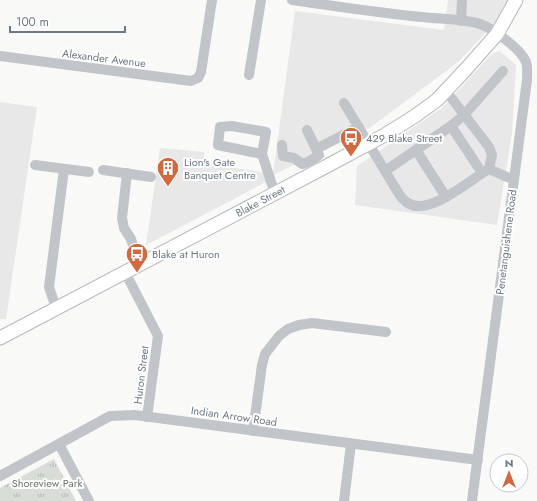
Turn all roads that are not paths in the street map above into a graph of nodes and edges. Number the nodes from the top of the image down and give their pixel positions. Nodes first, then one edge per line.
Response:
1 (212, 0) edge
2 (261, 0) edge
3 (292, 0) edge
4 (462, 0) edge
5 (516, 0) edge
6 (323, 2) edge
7 (461, 21) junction
8 (497, 34) junction
9 (0, 56) edge
10 (503, 71) dead end
11 (249, 75) dead end
12 (446, 91) junction
13 (344, 103) dead end
14 (464, 115) junction
15 (359, 126) junction
16 (451, 126) junction
17 (307, 130) dead end
18 (369, 144) junction
19 (282, 145) dead end
20 (316, 149) junction
21 (416, 150) junction
22 (262, 154) junction
23 (35, 165) dead end
24 (313, 166) junction
25 (64, 169) junction
26 (103, 170) dead end
27 (385, 171) junction
28 (486, 171) junction
29 (89, 172) dead end
30 (127, 173) junction
31 (151, 177) dead end
32 (514, 179) junction
33 (275, 194) junction
34 (446, 197) junction
35 (139, 265) junction
36 (125, 272) junction
37 (56, 308) junction
38 (386, 332) dead end
39 (0, 338) edge
40 (147, 416) junction
41 (253, 431) junction
42 (59, 444) junction
43 (351, 444) junction
44 (478, 460) junction
45 (0, 476) edge
46 (89, 501) edge
47 (344, 501) edge
48 (472, 501) edge

1 - 9 street, Alexander Avenue
2 - 11 street
3 - 6 street, Penetanguishene Road
4 - 7 street
5 - 8 main road
6 - 7 street, Penetanguishene Road
7 - 8 street, Penetanguishene Road
8 - 12 main road, Blake Street
8 - 32 street, Penetanguishene Road
10 - 14 street
12 - 14 street
12 - 18 main road, Blake Street
13 - 15 street
14 - 16 street
14 - 28 street
15 - 18 street
15 - 20 street
16 - 21 street
16 - 28 street
17 - 20 street
18 - 24 main road, Blake Street
18 - 27 street
19 - 24 street
20 - 24 street
21 - 27 street
21 - 34 street
22 - 22 street
22 - 33 street
23 - 25 street
24 - 33 main road, Blake Street
25 - 29 street
25 - 37 street
26 - 30 street
27 - 34 street
28 - 32 street
28 - 34 street
30 - 31 street
30 - 35 street
32 - 44 street, Penetanguishene Road
33 - 35 main road, Blake Street
35 - 36 main road, Blake Street
36 - 37 main road, Blake Street
36 - 40 street, Huron Street
37 - 39 main road, Blake Street
38 - 41 street
40 - 41 street, Indian Arrow Road
40 - 42 street, Indian Arrow Road
41 - 43 street, Indian Arrow Road
42 - 45 street, Indian Arrow Road
42 - 46 street
43 - 44 street, Indian Arrow Road
43 - 47 street
44 - 48 street, Penetanguishene Road

